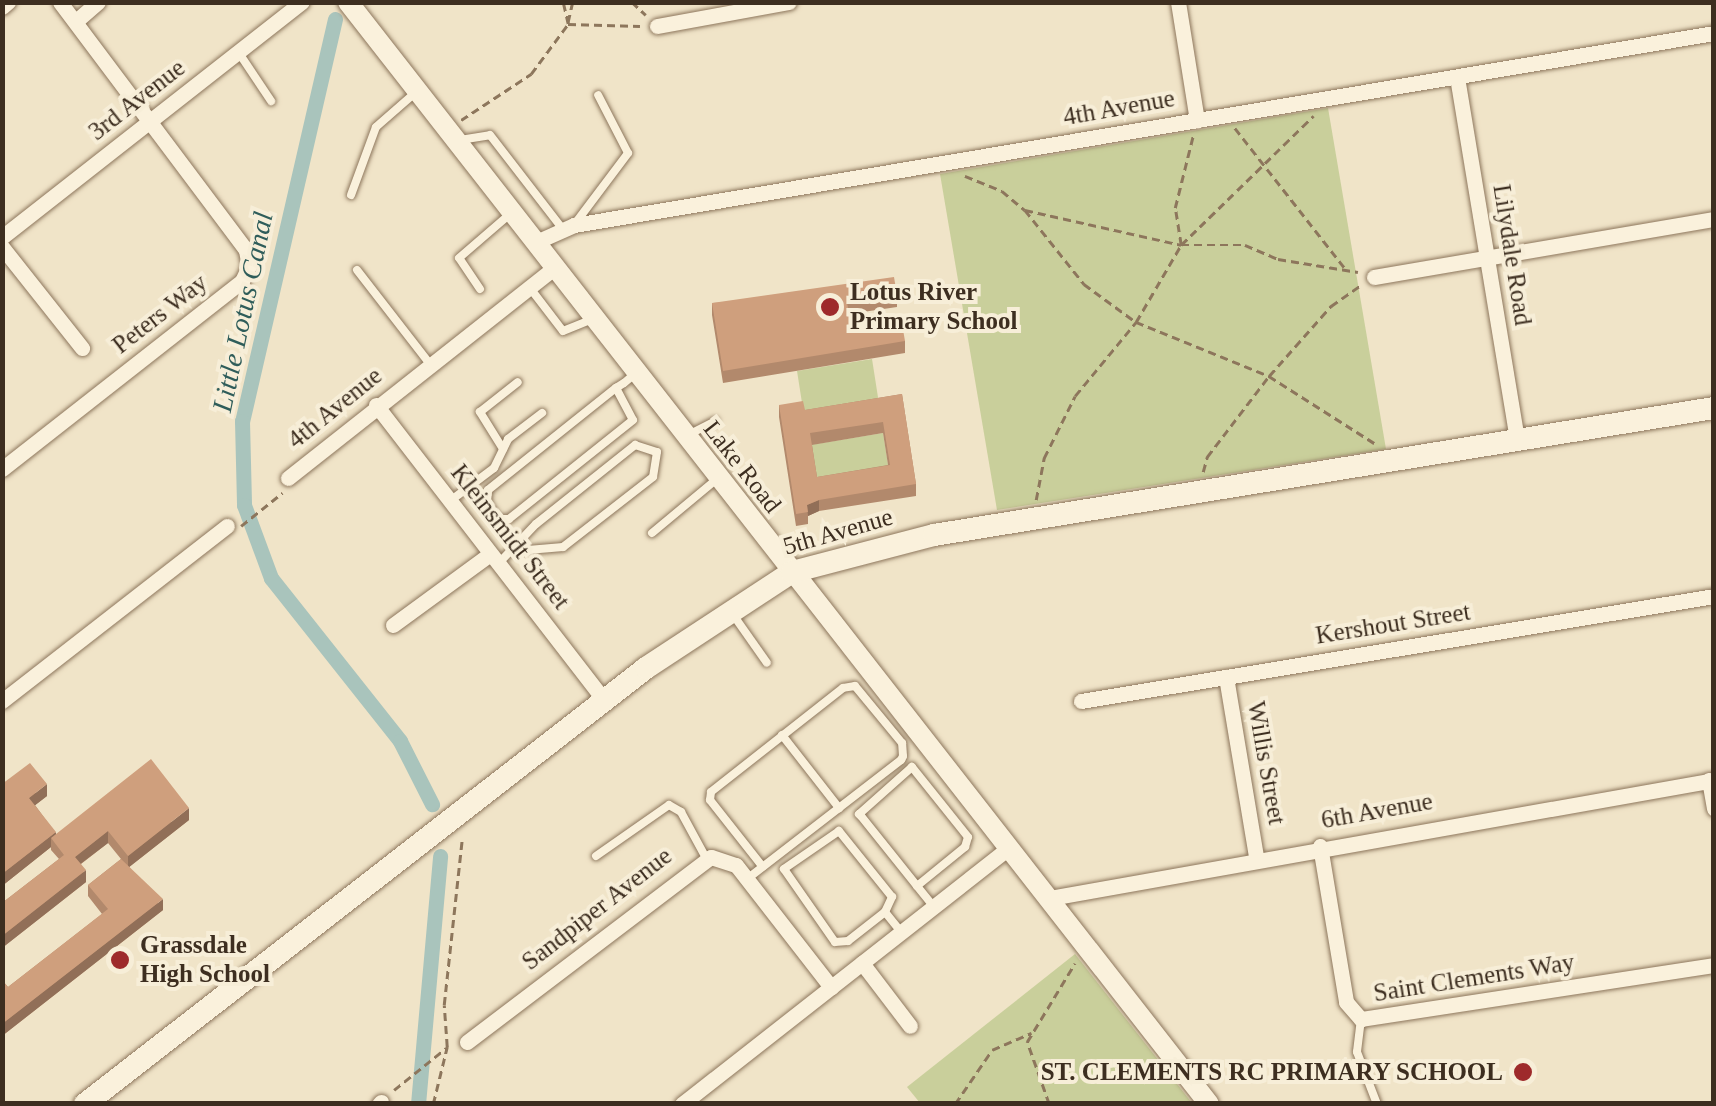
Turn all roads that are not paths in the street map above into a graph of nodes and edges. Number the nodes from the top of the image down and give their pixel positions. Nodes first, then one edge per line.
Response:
1 (60, 2) edge
2 (98, 2) edge
3 (302, 2) edge
4 (348, 2) edge
5 (1178, 2) edge
6 (782, 3) edge
7 (76, 21) junction
8 (657, 26) road end
9 (1714, 34) edge
10 (239, 53) junction
11 (1457, 77) junction
12 (418, 91) junction
13 (598, 95) dead end
14 (271, 101) dead end
15 (1197, 120) junction
16 (146, 124) junction
17 (452, 135) junction
18 (351, 196) dead end
19 (512, 212) junction
20 (1714, 219) edge
21 (568, 226) junction
22 (2, 237) edge
23 (536, 242) junction
24 (2, 248) edge
25 (1488, 257) junction
26 (555, 267) junction
27 (357, 270) dead end
28 (1374, 276) road end
29 (529, 287) junction
30 (480, 288) dead end
31 (595, 318) junction
32 (82, 348) dead end
33 (430, 364) junction
34 (636, 372) junction
35 (518, 382) dead end
36 (616, 388) junction
37 (376, 406) junction
38 (1714, 408) edge
39 (542, 413) dead end
40 (715, 421) dead end
41 (686, 436) junction
42 (1517, 441) junction
43 (502, 449) junction
44 (2, 469) edge
45 (288, 478) road end
46 (719, 478) junction
47 (450, 501) junction
48 (230, 530) road end
49 (652, 533) dead end
50 (516, 551) junction
51 (494, 559) junction
52 (792, 572) junction
53 (1714, 596) edge
54 (729, 608) junction
55 (393, 626) dead end
56 (768, 663) dead end
57 (2, 677) edge
58 (1226, 677) junction
59 (8, 696) edge
60 (604, 700) junction
61 (1081, 701) dead end
62 (782, 735) junction
63 (1711, 780) edge
64 (839, 808) junction
65 (1714, 810) edge
66 (1320, 846) junction
67 (1009, 848) junction
68 (596, 856) dead end
69 (1256, 857) junction
70 (706, 858) junction
71 (763, 866) junction
72 (747, 879) junction
73 (917, 886) junction
74 (1050, 898) junction
75 (934, 906) junction
76 (886, 912) junction
77 (902, 932) junction
78 (862, 963) junction
79 (1714, 965) edge
80 (831, 987) junction
81 (1361, 1019) junction
82 (910, 1026) dead end
83 (467, 1042) dead end
84 (84, 1104) edge
85 (682, 1104) edge
86 (1209, 1104) edge
87 (1377, 1104) edge

1 - 7 street
2 - 7 street
3 - 10 street, 3rd Avenue
4 - 12 street, Lake Road
5 - 15 street
6 - 8 street
7 - 16 street
9 - 11 street, 4th Avenue
10 - 14 lane
10 - 16 street, 3rd Avenue
11 - 15 street, 4th Avenue
11 - 25 street, Lilydale Road
12 - 17 street, Lake Road
12 - 18 lane
13 - 21 lane
15 - 21 street, 4th Avenue
16 - 22 street, 3rd Avenue
16 - 44 street, Peters Way
17 - 19 street, Lake Road
17 - 21 lane
19 - 23 street, Lake Road
19 - 30 lane
20 - 25 street
21 - 23 street, 4th Avenue
23 - 26 street, Lake Road
24 - 32 street
25 - 28 street
25 - 42 street, Lilydale Road
26 - 29 street, 4th Avenue
26 - 31 street, Lake Road
27 - 33 lane
29 - 31 lane
29 - 33 street, 4th Avenue
31 - 34 street, Lake Road
33 - 37 street, 4th Avenue
34 - 36 lane
34 - 41 street, Lake Road
35 - 43 lane
36 - 36 lane
37 - 45 street, 4th Avenue
37 - 47 street, Kleinsmidt Street
38 - 42 main road, 5th Avenue
39 - 43 lane
40 - 41 lane
41 - 46 street, Lake Road
42 - 52 main road, 5th Avenue
43 - 47 lane
46 - 49 lane
46 - 52 street, Lake Road
47 - 51 street, Kleinsmidt Street
48 - 59 street
50 - 50 lane
50 - 51 lane
51 - 55 street
51 - 60 street, Kleinsmidt Street
52 - 54 main road, 5th Avenue
52 - 67 street, Lake Road
53 - 58 street, Kershout Street
54 - 56 lane
54 - 60 main road, 5th Avenue
57 - 59 street
58 - 61 street, Kershout Street
58 - 69 street, Willis Street
60 - 84 main road, 5th Avenue
62 - 64 lane
62 - 64 lane
62 - 71 lane
63 - 65 street
63 - 66 street, 6th Avenue
64 - 71 lane
66 - 69 street, 6th Avenue
66 - 81 street, Saint Clements Way
67 - 74 street, Lake Road
67 - 75 street
68 - 70 lane
69 - 74 street, 6th Avenue
70 - 72 street, Sandpiper Avenue
70 - 83 street, Sandpiper Avenue
71 - 72 lane
72 - 80 street, Sandpiper Avenue
73 - 73 lane
73 - 75 lane
74 - 86 street, Lake Road
75 - 77 street
76 - 76 lane
76 - 77 lane
77 - 78 street
78 - 80 street
78 - 82 street
79 - 81 street, Saint Clements Way
80 - 85 street
81 - 87 lane

